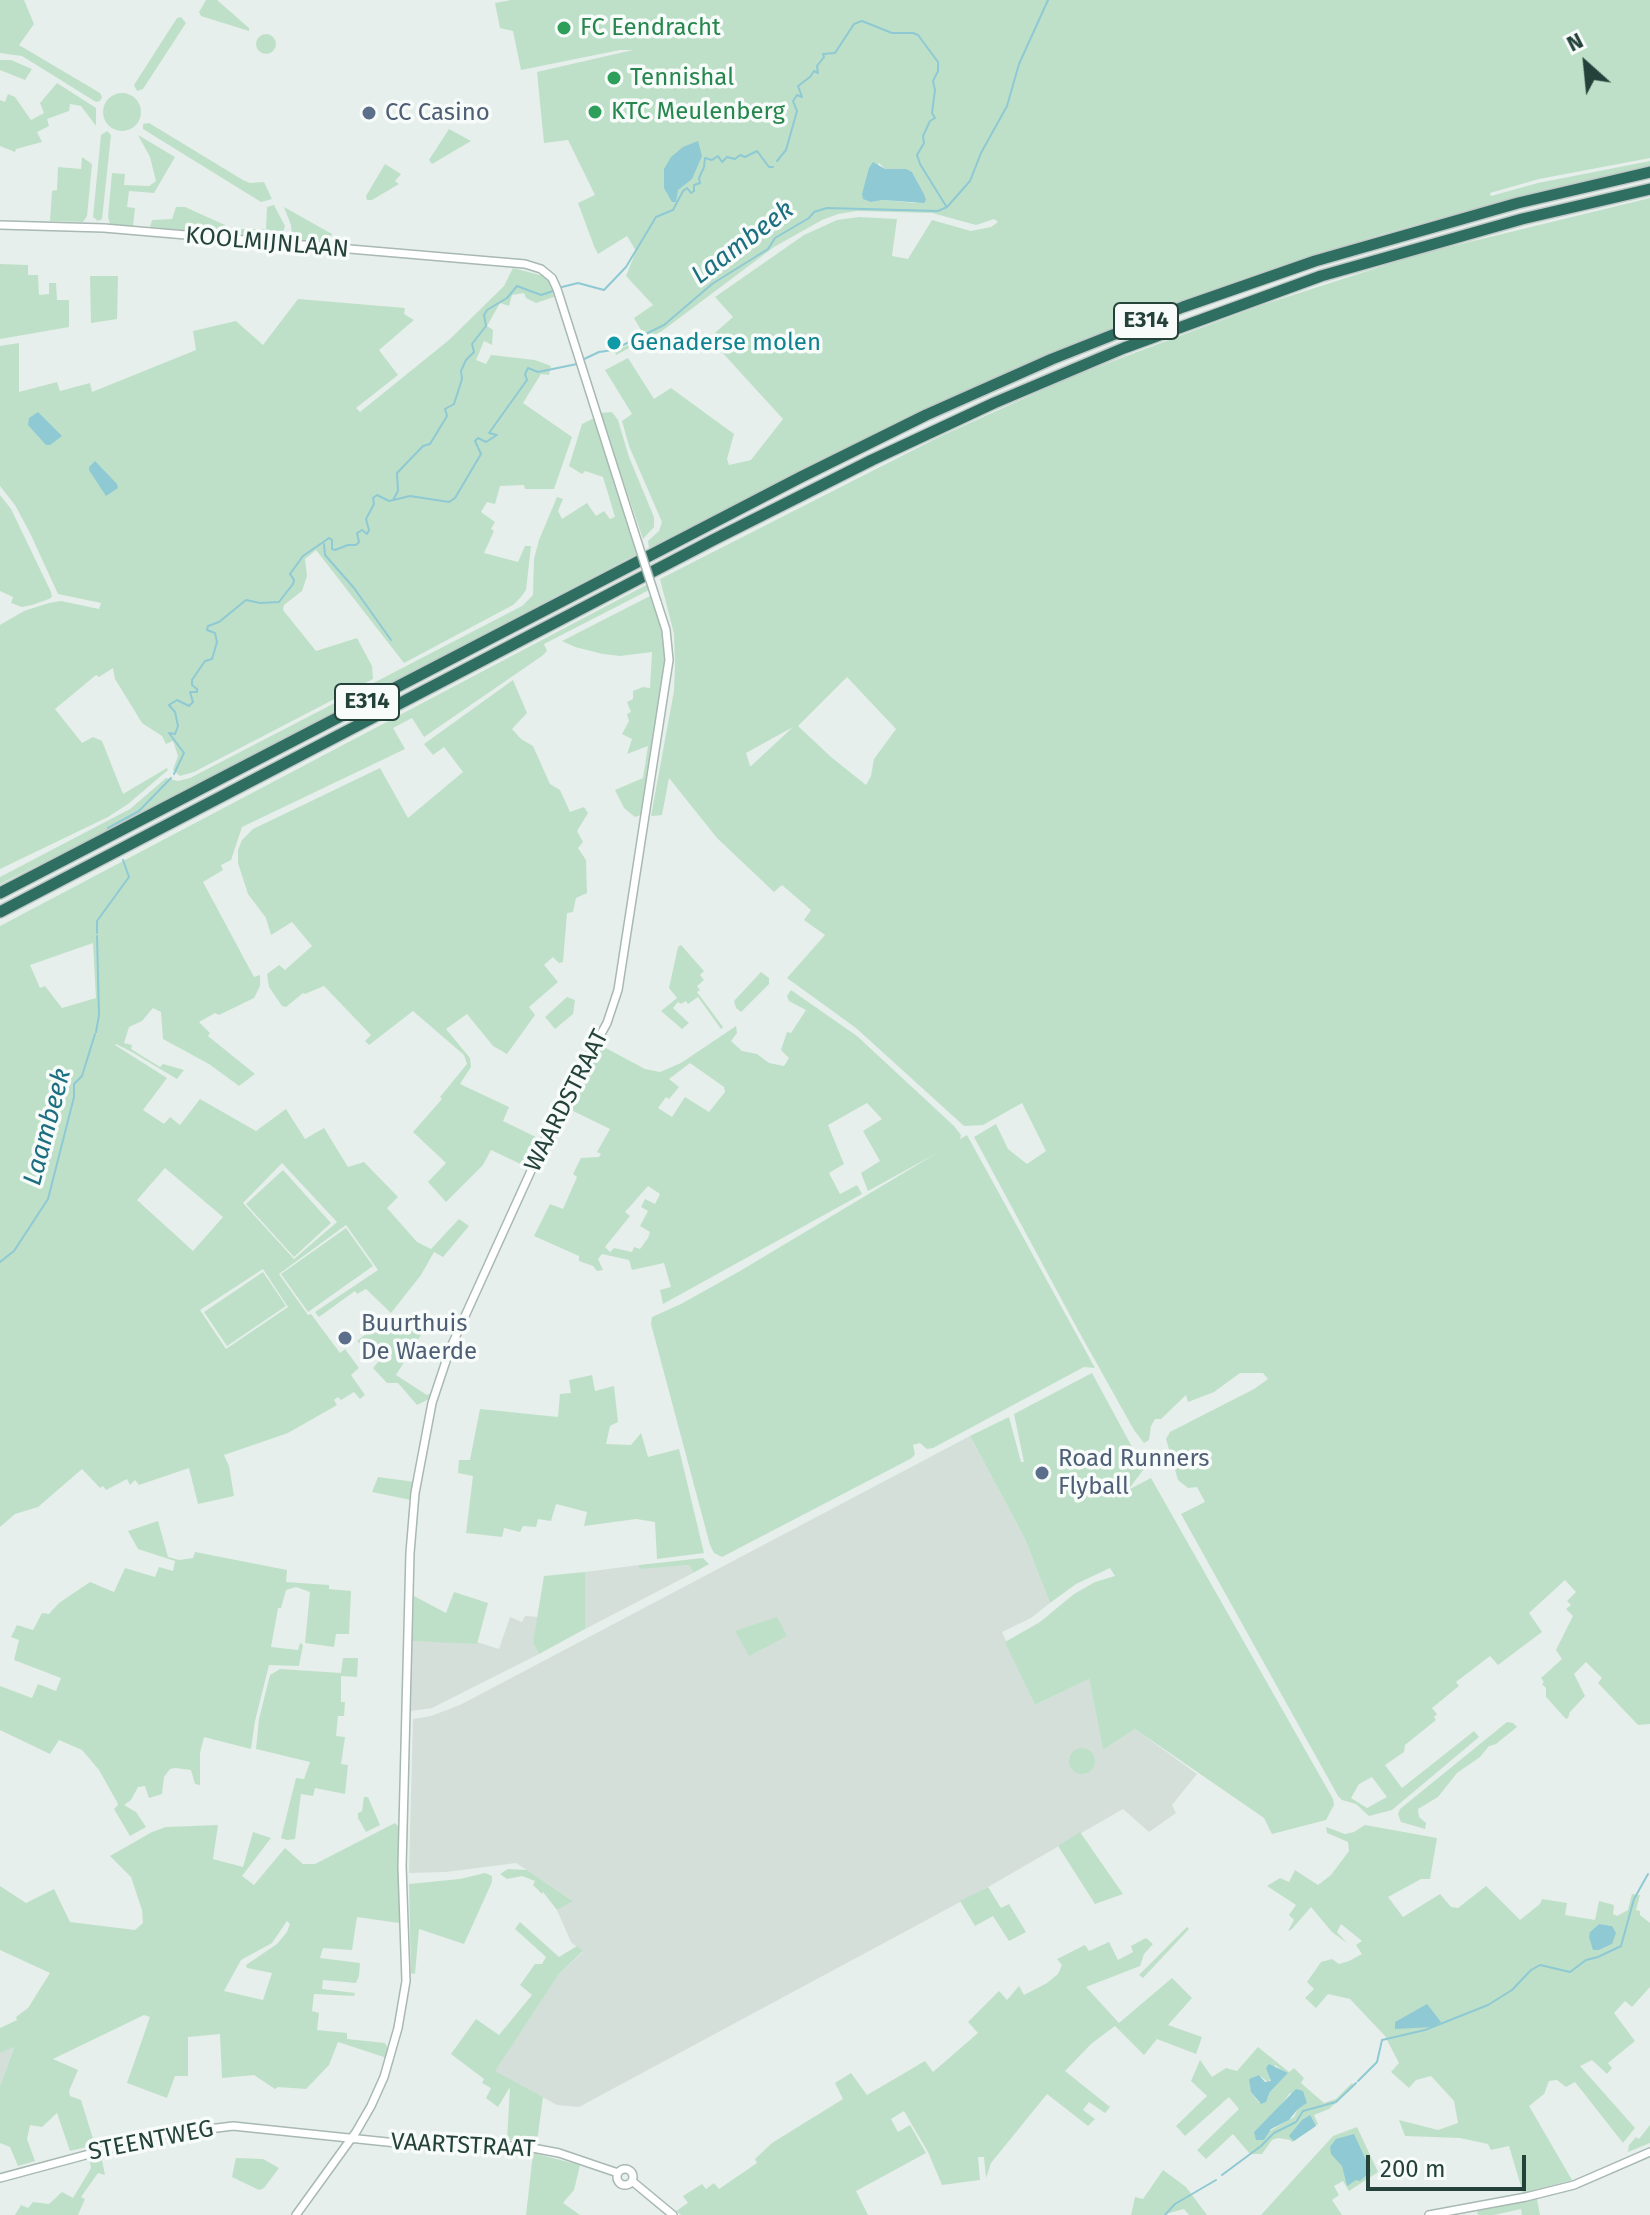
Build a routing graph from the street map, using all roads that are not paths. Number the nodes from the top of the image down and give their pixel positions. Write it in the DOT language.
graph roads {
  1 [pos="1650,172"];
  2 [pos="1650,189"];
  3 [pos="0,225"];
  4 [pos="533,265"];
  5 [pos="1,893"];
  6 [pos="0,912"];
  7 [pos="352,2137"];
  8 [pos="1650,2152"];
  9 [pos="0,2178"];
  10 [pos="296,2215"];
  11 [pos="673,2215"];
  12 [pos="1429,2215"];
  1 -- 5 [label="highway, E314"];
  2 -- 6 [label="highway, E314"];
  3 -- 4 [label="street, KOOLMIJNLAAN"];
  4 -- 7 [label="street, WAARDSTRAAT, bridge"];
  7 -- 9 [label="street, STEENTWEG"];
  7 -- 10 [label="street, WAARDSTRAAT"];
  7 -- 11 [label="street, VAARTSTRAAT"];
  8 -- 12 [label="street"];
}
